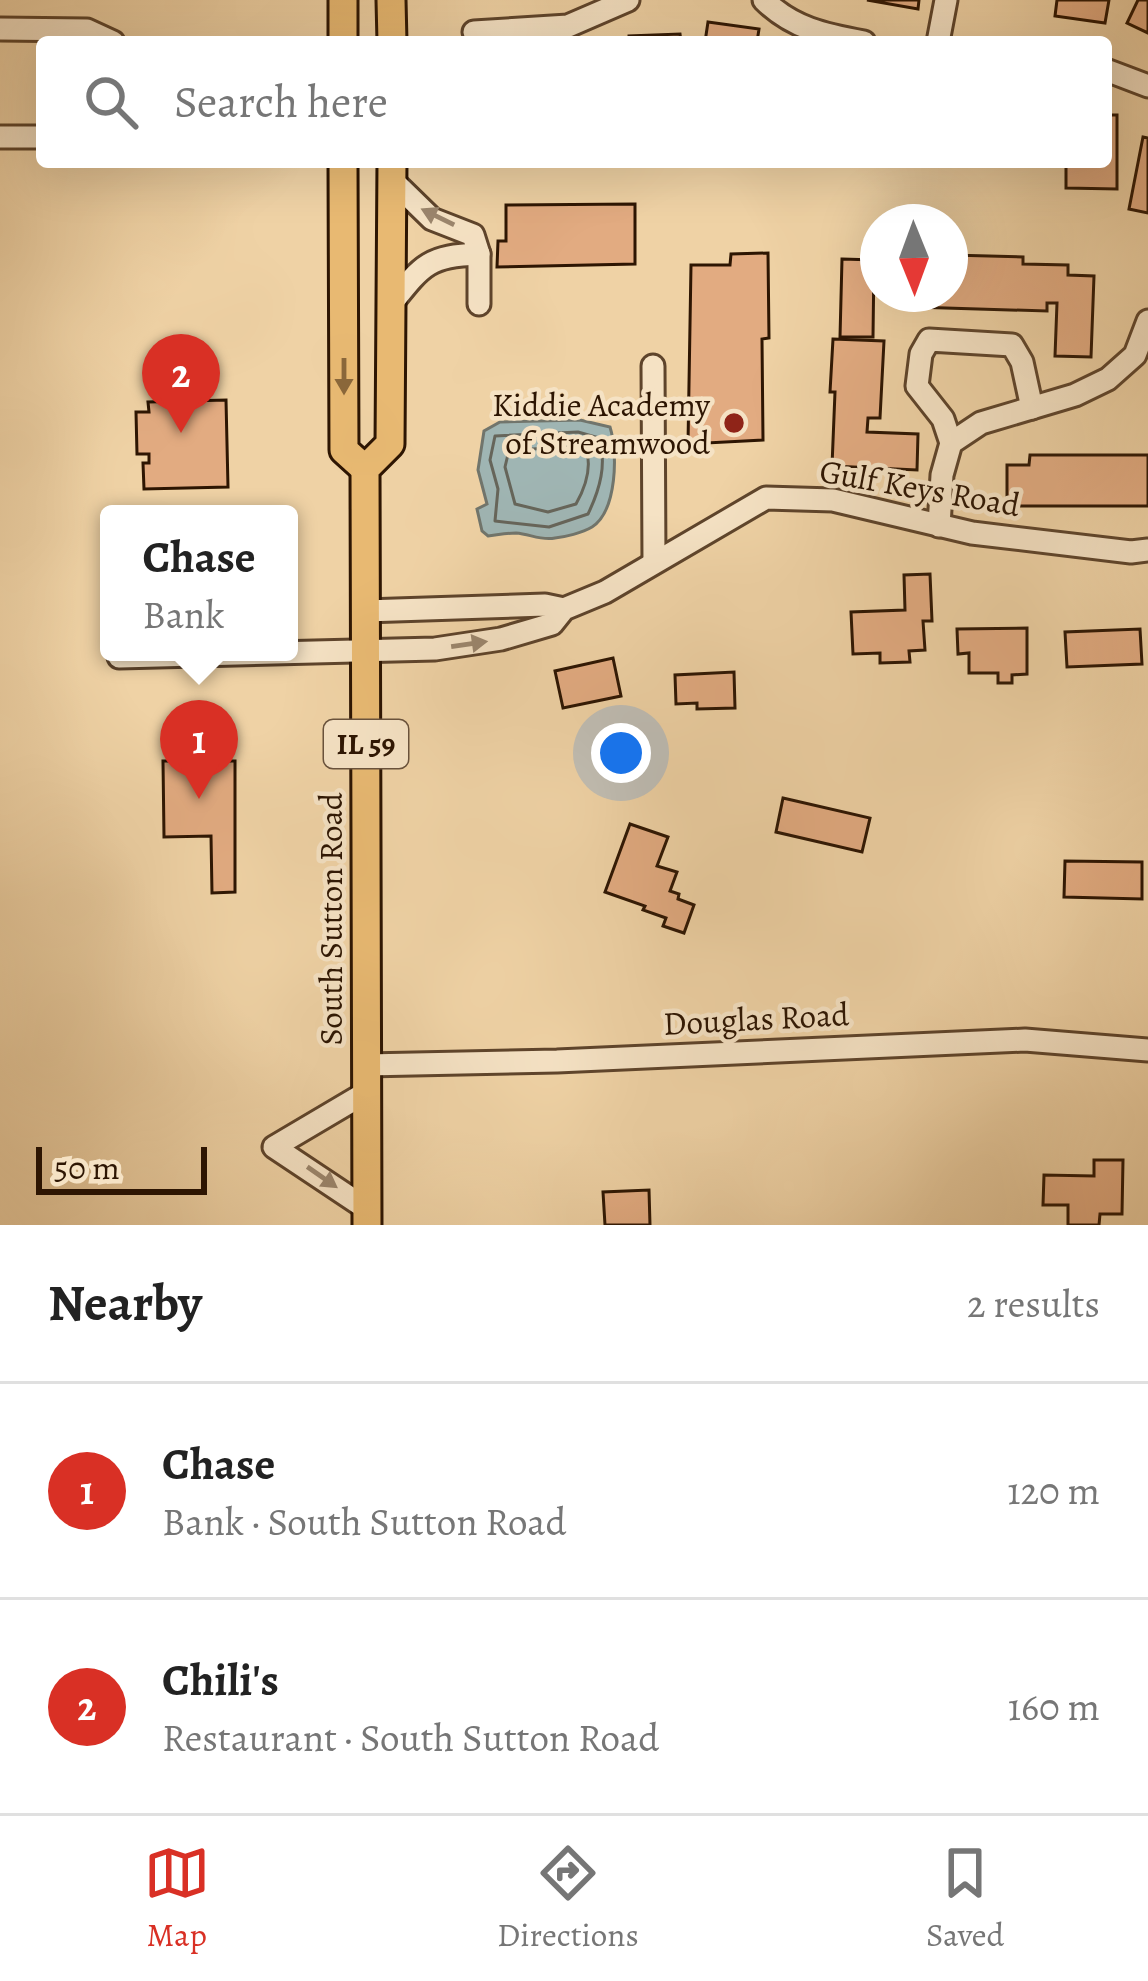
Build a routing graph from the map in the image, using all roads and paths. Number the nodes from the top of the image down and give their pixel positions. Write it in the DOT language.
graph roads {
  1 [pos="343,0"];
  2 [pos="391,0"];
  3 [pos="628,0"];
  4 [pos="764,0"];
  5 [pos="946,0"];
  6 [pos="0,29"];
  7 [pos="474,32"];
  8 [pos="100,36"];
  9 [pos="343,36"];
  10 [pos="392,36"];
  11 [pos="833,36"];
  12 [pos="939,36"];
  13 [pos="1112,72"];
  14 [pos="1148,86"];
  15 [pos="0,137"];
  16 [pos="36,137"];
  17 [pos="343,168"];
  18 [pos="392,171"];
  19 [pos="479,254"];
  20 [pos="392,303"];
  21 [pos="479,304"];
  22 [pos="1148,321"];
  23 [pos="653,366"];
  24 [pos="1032,408"];
  25 [pos="951,443"];
  26 [pos="365,469"];
  27 [pos="939,526"];
  28 [pos="1148,550"];
  29 [pos="654,562"];
  30 [pos="564,609"];
  31 [pos="365,611"];
  32 [pos="365,651"];
  33 [pos="298,653"];
  34 [pos="1148,1050"];
  35 [pos="367,1078"];
  36 [pos="368,1217"];
  1 -- 9 [label="main road"];
  2 -- 10 [label="main road"];
  3 -- 7 [label="street"];
  4 -- 11 [label="street"];
  5 -- 12 [label="street"];
  6 -- 8 [label="street"];
  13 -- 14 [label="street"];
  15 -- 16 [label="street"];
  17 -- 26 [label="main road, South Sutton Road / IL 59, one-way"];
  19 -- 18 [label="street, one-way"];
  18 -- 20 [label="main road, South Sutton Road / IL 59"];
  19 -- 20 [label="street"];
  19 -- 21 [label="street"];
  20 -- 26 [label="main road, South Sutton Road / IL 59"];
  22 -- 24 [label="street"];
  23 -- 29 [label="street"];
  24 -- 25 [label="street"];
  24 -- 25 [label="street"];
  25 -- 27 [label="street"];
  26 -- 31 [label="main road, South Sutton Road / IL 59"];
  27 -- 28 [label="street, Gulf Keys Road"];
  27 -- 29 [label="street, Gulf Keys Road"];
  29 -- 30 [label="street, Gulf Keys Road"];
  30 -- 31 [label="street, Gulf Keys Road"];
  32 -- 30 [label="street, Gulf Keys Road, one-way"];
  31 -- 32 [label="main road, South Sutton Road / IL 59"];
  32 -- 33 [label="street, Gulf Keys Road"];
  32 -- 35 [label="main road, South Sutton Road / IL 59"];
  34 -- 35 [label="street, Douglas Road"];
  35 -- 36 [label="main road, South Sutton Road / IL 59"];
  35 -- 36 [label="street, one-way"];
}
